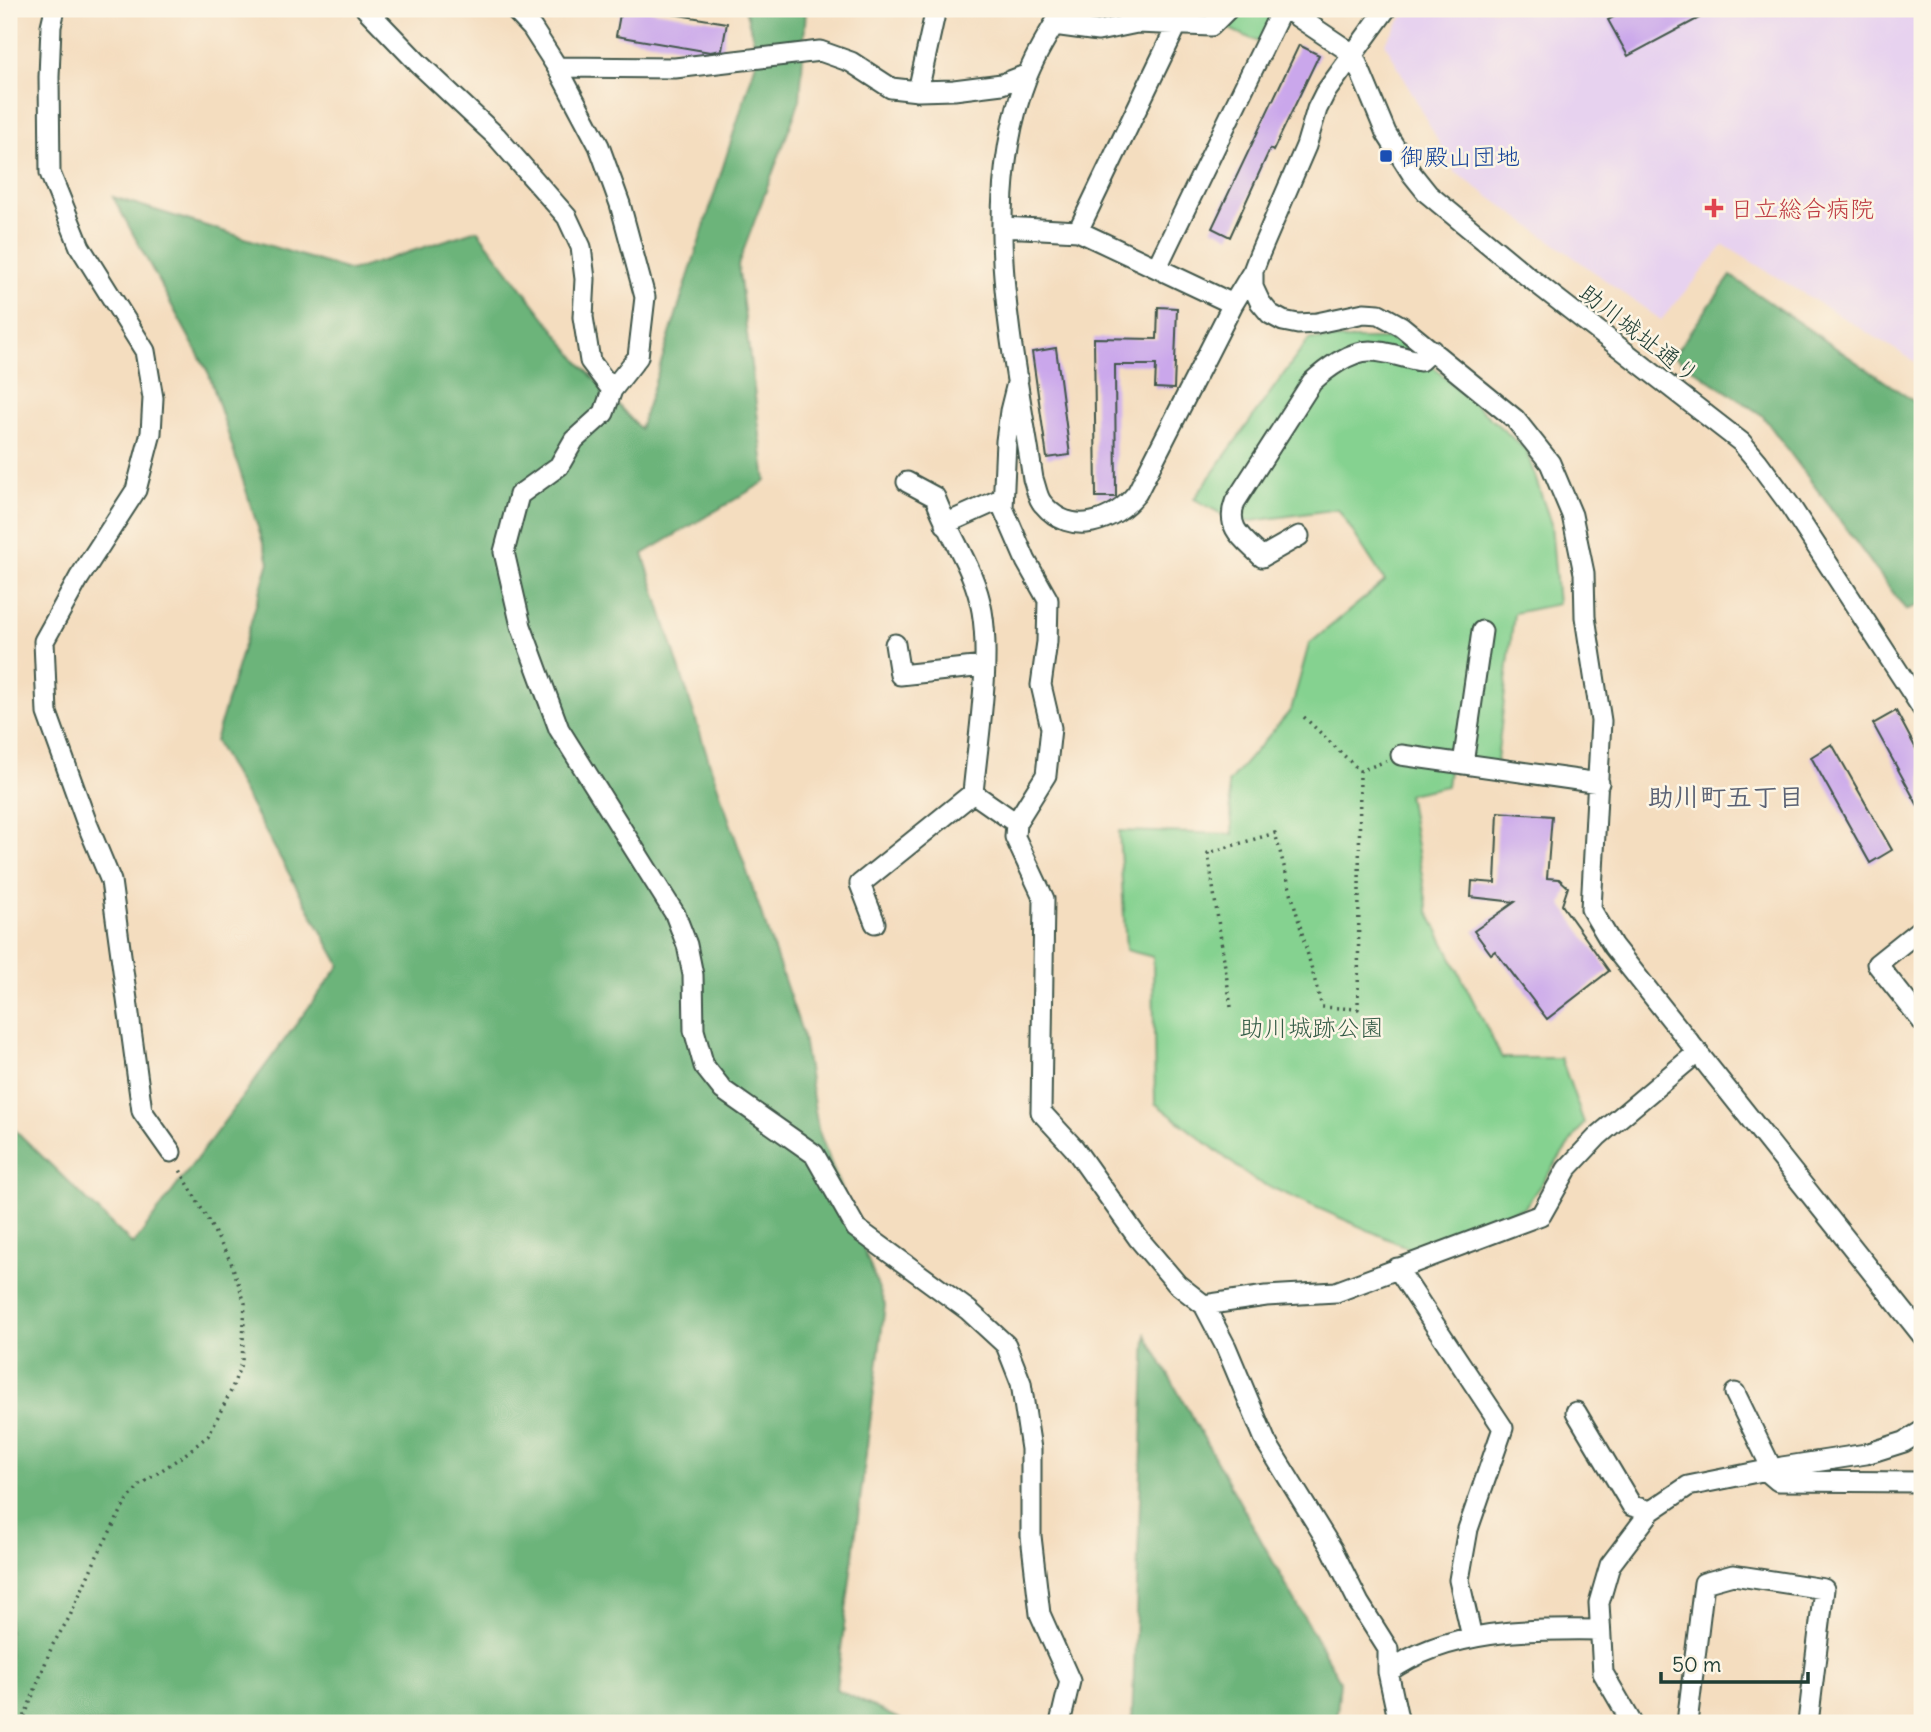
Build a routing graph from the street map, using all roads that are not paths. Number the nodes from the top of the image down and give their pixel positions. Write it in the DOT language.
graph roads {
  1 [pos="55,9"];
  2 [pos="366,9"];
  3 [pos="514,9"];
  4 [pos="936,9"];
  5 [pos="1228,9"];
  6 [pos="1284,9"];
  7 [pos="1386,9"];
  8 [pos="1059,17"];
  9 [pos="1178,23"];
  10 [pos="1353,54"];
  11 [pos="557,67"];
  12 [pos="1028,74"];
  13 [pos="918,91"];
  14 [pos="1002,227"];
  15 [pos="1078,231"];
  16 [pos="1157,267"];
  17 [pos="1254,271"];
  18 [pos="1233,304"];
  19 [pos="1432,350"];
  20 [pos="1018,379"];
  21 [pos="612,390"];
  22 [pos="907,482"];
  23 [pos="1003,498"];
  24 [pos="945,524"];
  25 [pos="1299,536"];
  26 [pos="1482,631"];
  27 [pos="895,644"];
  28 [pos="984,666"];
  29 [pos="1922,708"];
  30 [pos="1401,755"];
  31 [pos="1463,764"];
  32 [pos="1599,783"];
  33 [pos="973,793"];
  34 [pos="1016,823"];
  35 [pos="874,923"];
  36 [pos="1922,928"];
  37 [pos="1922,1021"];
  38 [pos="1698,1052"];
  39 [pos="171,1152"];
  40 [pos="1397,1268"];
  41 [pos="1204,1305"];
  42 [pos="1922,1335"];
  43 [pos="1735,1393"];
  44 [pos="1576,1412"];
  45 [pos="1922,1431"];
  46 [pos="1768,1470"];
  47 [pos="1922,1482"];
  48 [pos="1651,1511"];
  49 [pos="1600,1630"];
  50 [pos="1472,1637"];
  51 [pos="1388,1672"];
  52 [pos="1060,1723"];
  53 [pos="1399,1723"];
  54 [pos="1632,1723"];
  55 [pos="1687,1723"];
  56 [pos="1808,1723"];
  1 -- 39 [label="street"];
  2 -- 21 [label="street"];
  3 -- 11 [label="street"];
  4 -- 13 [label="street"];
  5 -- 9 [label="street"];
  6 -- 10 [label="street"];
  6 -- 16 [label="street"];
  7 -- 10 [label="street"];
  8 -- 9 [label="street"];
  8 -- 12 [label="street"];
  9 -- 15 [label="street"];
  10 -- 17 [label="street"];
  10 -- 29 [label="street, 助川城址通り"];
  11 -- 13 [label="street"];
  11 -- 21 [label="street"];
  12 -- 13 [label="street"];
  12 -- 14 [label="street"];
  14 -- 15 [label="street"];
  14 -- 20 [label="street"];
  15 -- 16 [label="street"];
  16 -- 18 [label="street"];
  17 -- 18 [label="street"];
  17 -- 19 [label="street"];
  18 -- 20 [label="street"];
  19 -- 25 [label="street"];
  19 -- 32 [label="street"];
  20 -- 23 [label="street"];
  21 -- 52 [label="street"];
  22 -- 24 [label="street"];
  23 -- 24 [label="street"];
  23 -- 34 [label="street"];
  24 -- 28 [label="street"];
  26 -- 31 [label="street"];
  27 -- 28 [label="street"];
  28 -- 33 [label="street"];
  30 -- 31 [label="street"];
  31 -- 32 [label="street"];
  32 -- 38 [label="street"];
  33 -- 34 [label="street"];
  33 -- 35 [label="street"];
  34 -- 41 [label="street"];
  36 -- 37 [label="street"];
  38 -- 40 [label="street"];
  38 -- 42 [label="street"];
  40 -- 41 [label="street"];
  40 -- 50 [label="street"];
  41 -- 51 [label="street"];
  43 -- 46 [label="street"];
  44 -- 48 [label="street"];
  45 -- 46 [label="street"];
  46 -- 47 [label="street"];
  46 -- 48 [label="street"];
  48 -- 49 [label="street"];
  49 -- 50 [label="street"];
  49 -- 54 [label="street"];
  50 -- 51 [label="street"];
  51 -- 53 [label="street"];
  55 -- 56 [label="street"];
}
